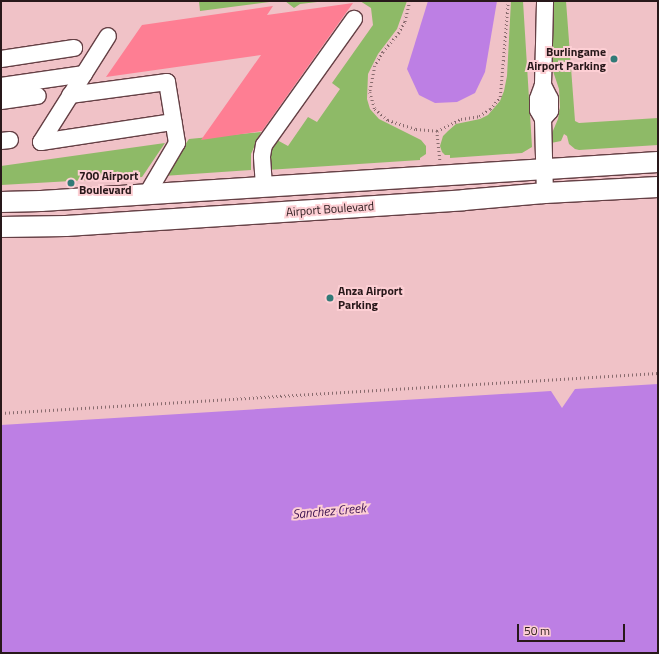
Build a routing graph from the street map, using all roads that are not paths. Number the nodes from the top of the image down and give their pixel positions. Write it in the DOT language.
graph roads {
  1 [pos="545,1"];
  2 [pos="354,19"];
  3 [pos="108,36"];
  4 [pos="74,48"];
  5 [pos="1,58"];
  6 [pos="84,74"];
  7 [pos="1,86"];
  8 [pos="70,95"];
  9 [pos="38,96"];
  10 [pos="1,101"];
  11 [pos="174,122"];
  12 [pos="658,162"];
  13 [pos="543,168"];
  14 [pos="464,173"];
  15 [pos="264,186"];
  16 [pos="658,187"];
  17 [pos="544,193"];
  18 [pos="147,194"];
  19 [pos="464,200"];
  20 [pos="1,202"];
  21 [pos="264,213"];
  22 [pos="1,227"];
  1 -- 13 [label="lane"];
  2 -- 15 [label="lane"];
  3 -- 6 [label="lane"];
  4 -- 5 [label="lane"];
  6 -- 7 [label="lane"];
  6 -- 8 [label="lane"];
  8 -- 11 [label="lane"];
  8 -- 11 [label="lane"];
  9 -- 10 [label="lane"];
  11 -- 18 [label="lane"];
  12 -- 13 [label="main road"];
  13 -- 14 [label="main road"];
  13 -- 17 [label="lane"];
  14 -- 15 [label="main road"];
  14 -- 19 [label="main road"];
  15 -- 18 [label="main road"];
  15 -- 21 [label="main road"];
  16 -- 17 [label="main road, Airport Boulevard"];
  17 -- 19 [label="main road, Airport Boulevard"];
  18 -- 20 [label="main road"];
  19 -- 21 [label="main road, Airport Boulevard"];
  21 -- 22 [label="main road, Airport Boulevard"];
}
